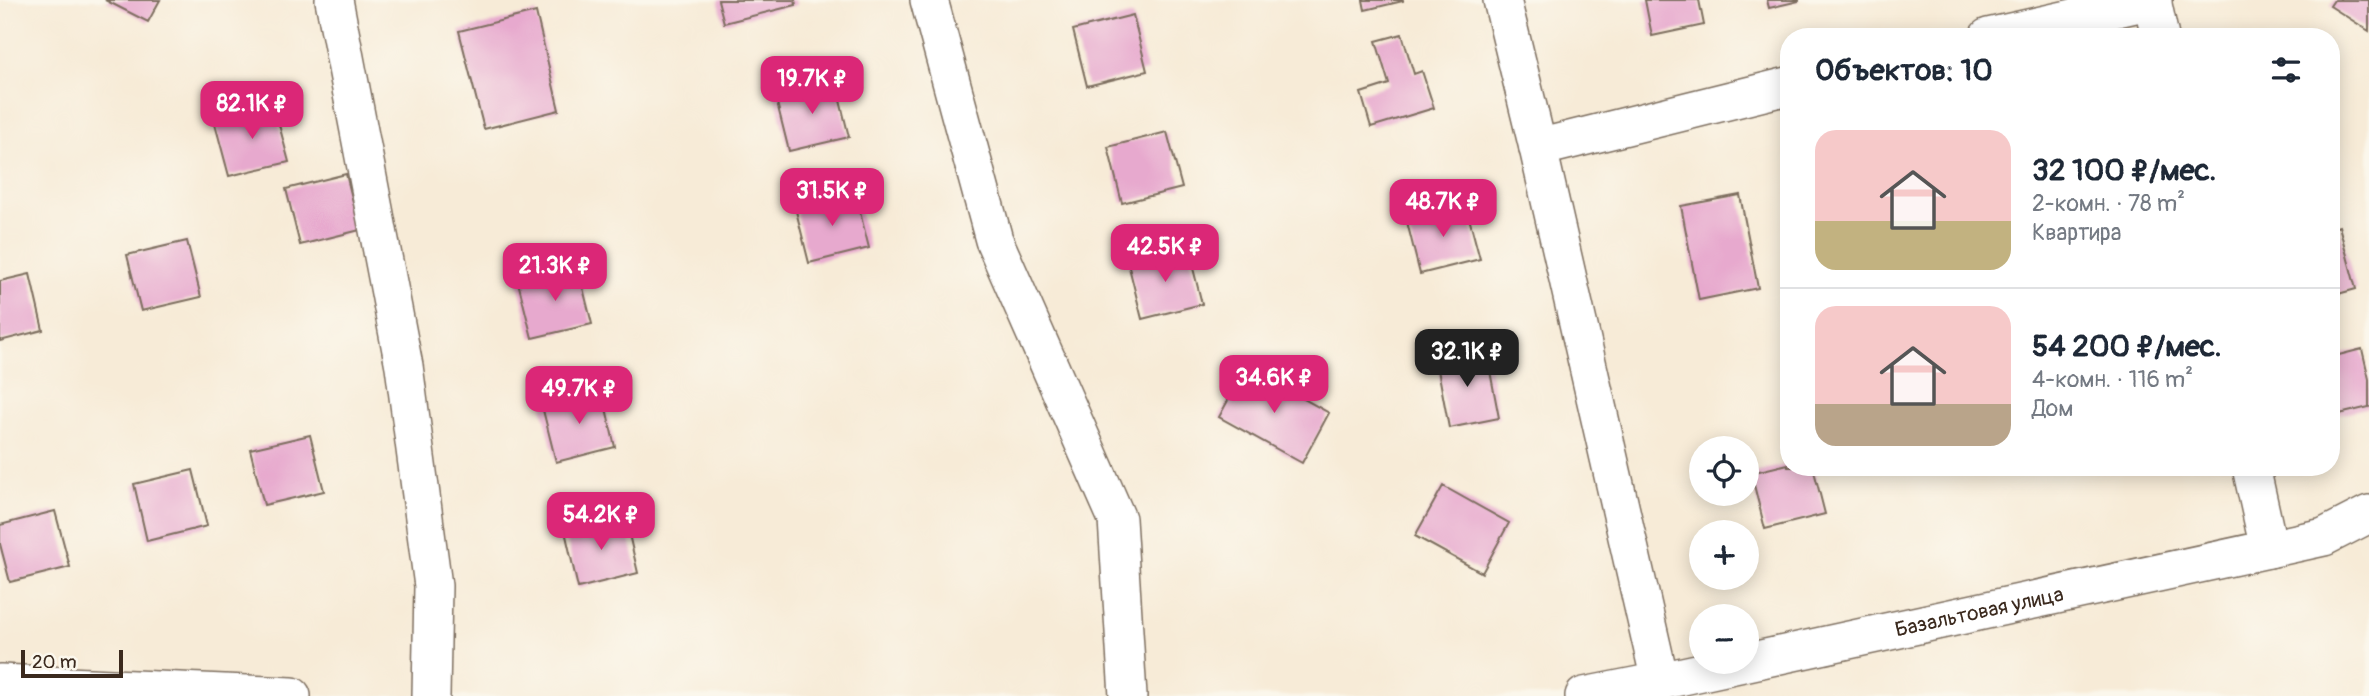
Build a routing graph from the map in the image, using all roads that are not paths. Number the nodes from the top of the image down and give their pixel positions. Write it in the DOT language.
graph roads {
  1 [pos="334,0"];
  2 [pos="929,0"];
  3 [pos="1502,0"];
  4 [pos="2153,0"];
  5 [pos="2008,22"];
  6 [pos="2158,28"];
  7 [pos="1780,88"];
  8 [pos="1538,148"];
  9 [pos="2253,476"];
  10 [pos="2369,514"];
  11 [pos="2269,549"];
  12 [pos="1660,681"];
  13 [pos="0,683"];
  14 [pos="292,696"];
  15 [pos="431,696"];
  16 [pos="1128,696"];
  17 [pos="1584,696"];
  1 -- 15 [label="street"];
  2 -- 16 [label="street"];
  3 -- 8 [label="street"];
  4 -- 5 [label="street"];
  4 -- 6 [label="street"];
  7 -- 8 [label="street"];
  8 -- 12 [label="street"];
  9 -- 11 [label="street"];
  10 -- 11 [label="street, Базальтовая улица"];
  11 -- 12 [label="street, Базальтовая улица"];
  12 -- 17 [label="street, Базальтовая улица"];
  13 -- 14 [label="street"];
}
